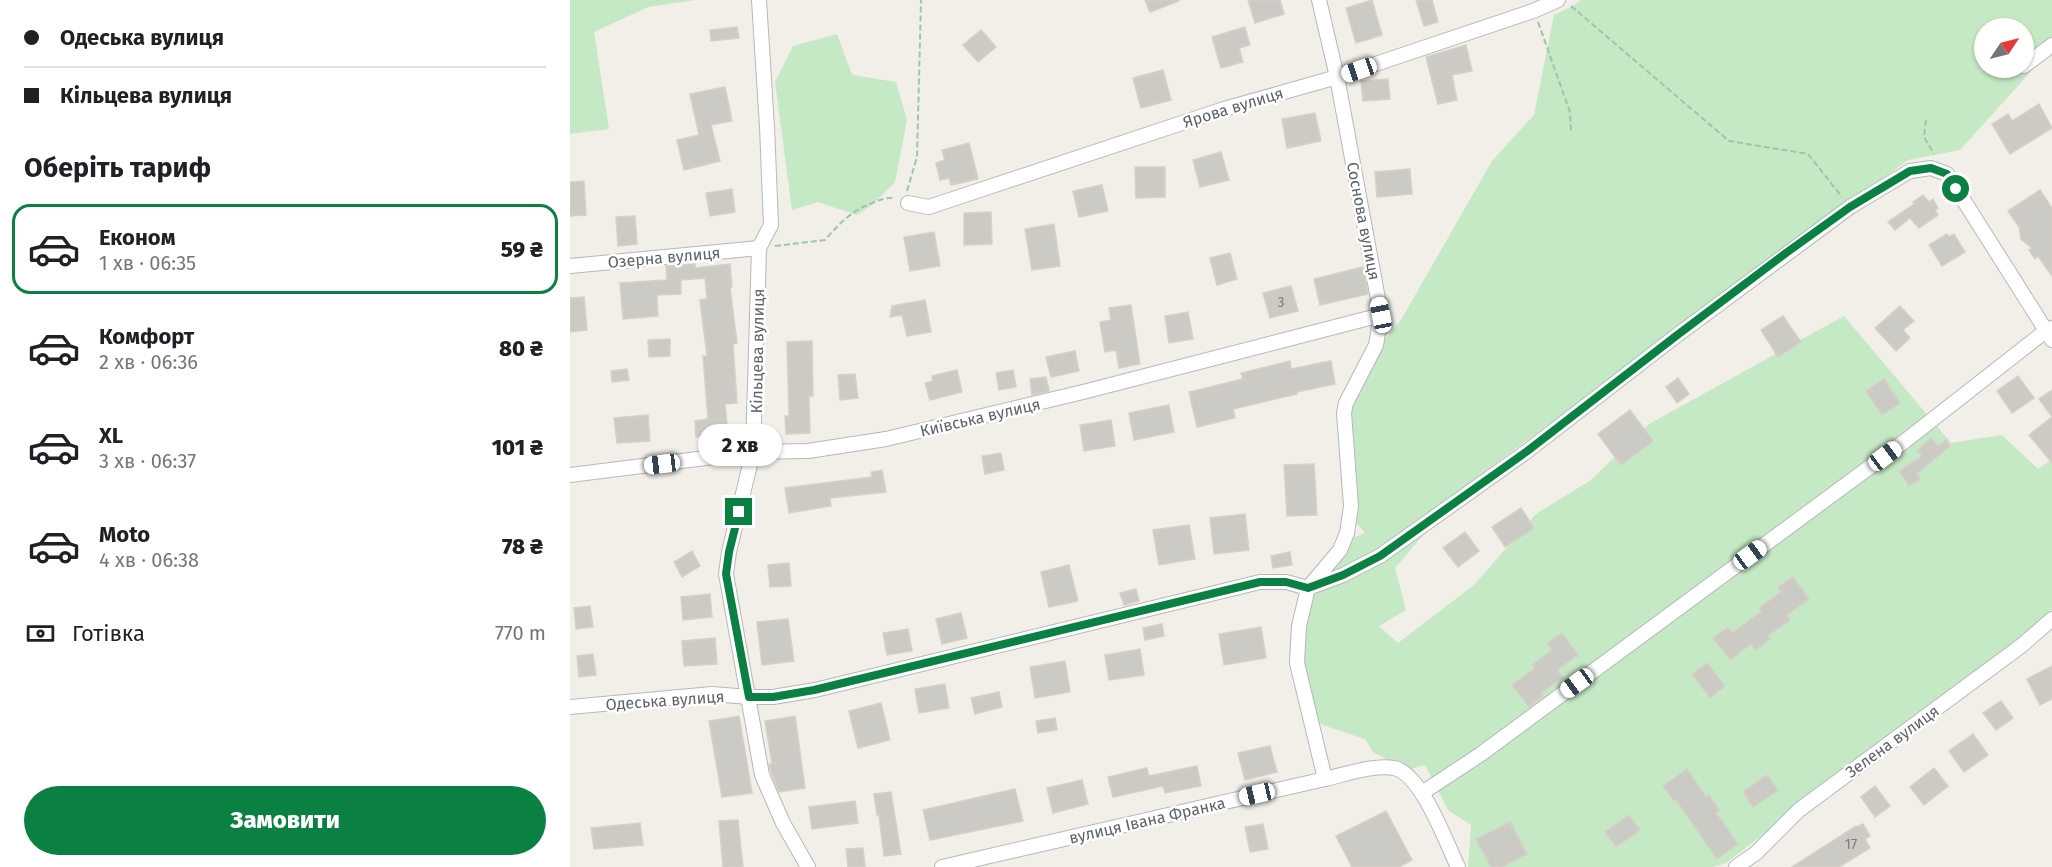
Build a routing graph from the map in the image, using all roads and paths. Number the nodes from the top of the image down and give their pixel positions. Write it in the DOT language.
graph roads {
  1 [pos="759,0"];
  2 [pos="921,0"];
  3 [pos="1319,0"];
  4 [pos="1558,0"];
  5 [pos="1564,0"];
  6 [pos="1533,11"];
  7 [pos="2052,45"];
  8 [pos="2034,58"];
  9 [pos="1337,77"];
  10 [pos="1926,120"];
  11 [pos="1571,131"];
  12 [pos="1947,174"];
  13 [pos="906,201"];
  14 [pos="1850,207"];
  15 [pos="759,248"];
  16 [pos="570,266"];
  17 [pos="1381,315"];
  18 [pos="2050,333"];
  19 [pos="753,453"];
  20 [pos="570,475"];
  21 [pos="1308,588"];
  22 [pos="2052,619"];
  23 [pos="749,697"];
  24 [pos="570,707"];
  25 [pos="1325,778"];
  26 [pos="1422,793"];
  27 [pos="808,867"];
  28 [pos="942,867"];
  29 [pos="1458,867"];
  30 [pos="1736,867"];
  1 -- 15 [label="street, Кільцева вулиця"];
  2 -- 13 [label="path"];
  3 -- 9 [label="street, Соснова вулиця"];
  4 -- 6 [label="street, Ярова вулиця"];
  5 -- 14 [label="path"];
  6 -- 9 [label="street, Ярова вулиця"];
  6 -- 11 [label="path"];
  7 -- 8 [label="street"];
  9 -- 13 [label="street, Ярова вулиця"];
  9 -- 17 [label="street, Соснова вулиця"];
  10 -- 12 [label="path"];
  12 -- 14 [label="street"];
  12 -- 18 [label="street"];
  13 -- 15 [label="path"];
  14 -- 21 [label="street"];
  15 -- 16 [label="street, Озерна вулиця"];
  15 -- 19 [label="street, Кільцева вулиця"];
  17 -- 19 [label="street, Київська вулиця"];
  17 -- 21 [label="street, Соснова вулиця"];
  18 -- 26 [label="street"];
  19 -- 20 [label="street, Київська вулиця"];
  19 -- 23 [label="street, Кільцева вулиця"];
  21 -- 23 [label="street, Одеська вулиця"];
  21 -- 25 [label="street, Соснова вулиця"];
  22 -- 30 [label="street, Зелена вулиця"];
  23 -- 24 [label="street, Одеська вулиця"];
  23 -- 27 [label="street, Кільцева вулиця"];
  25 -- 26 [label="street, вулиця Івана Франка"];
  25 -- 28 [label="street, вулиця Івана Франка"];
  26 -- 29 [label="street"];
}
